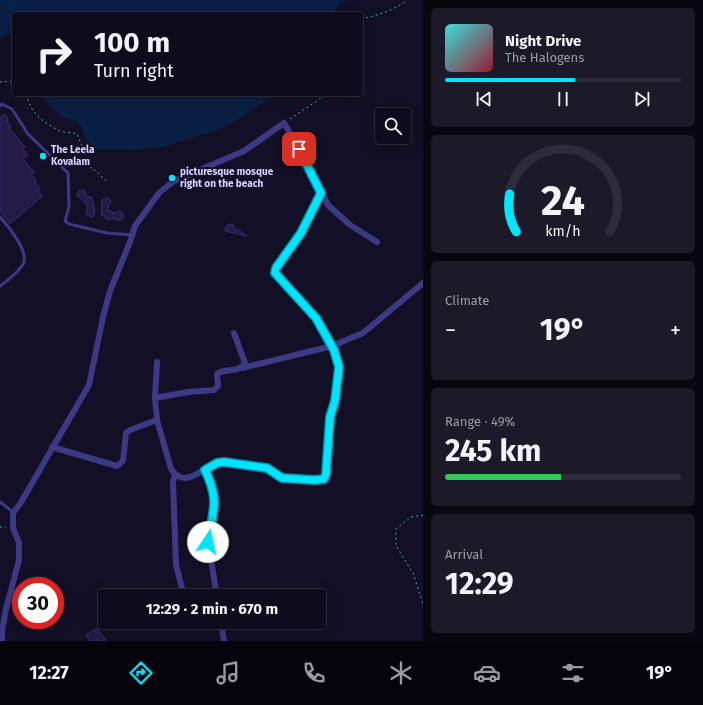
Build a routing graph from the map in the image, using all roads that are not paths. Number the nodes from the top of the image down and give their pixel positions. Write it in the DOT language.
graph roads {
  1 [pos="0,106"];
  2 [pos="321,193"];
  3 [pos="0,217"];
  4 [pos="132,235"];
  5 [pos="377,242"];
  6 [pos="423,283"];
  7 [pos="0,286"];
  8 [pos="234,333"];
  9 [pos="332,346"];
  10 [pos="157,362"];
  11 [pos="242,368"];
  12 [pos="155,398"];
  13 [pos="157,420"];
  14 [pos="52,447"];
  15 [pos="205,470"];
  16 [pos="177,476"];
  17 [pos="0,502"];
  18 [pos="13,512"];
  19 [pos="182,589"];
  20 [pos="216,589"];
  21 [pos="222,629"];
  22 [pos="2,641"];
  23 [pos="224,641"];
  1 -- 4 [label="lane"];
  2 -- 4 [label="street"];
  2 -- 5 [label="street"];
  2 -- 9 [label="street"];
  3 -- 7 [label="lane"];
  4 -- 14 [label="street"];
  6 -- 9 [label="street"];
  8 -- 11 [label="street"];
  9 -- 11 [label="street"];
  9 -- 15 [label="street"];
  10 -- 12 [label="street"];
  11 -- 12 [label="street"];
  12 -- 13 [label="street"];
  13 -- 14 [label="street"];
  13 -- 16 [label="street"];
  14 -- 18 [label="street"];
  15 -- 16 [label="street"];
  15 -- 20 [label="street"];
  16 -- 19 [label="street"];
  17 -- 18 [label="lane"];
  18 -- 22 [label="street"];
  21 -- 23 [label="street"];
}
